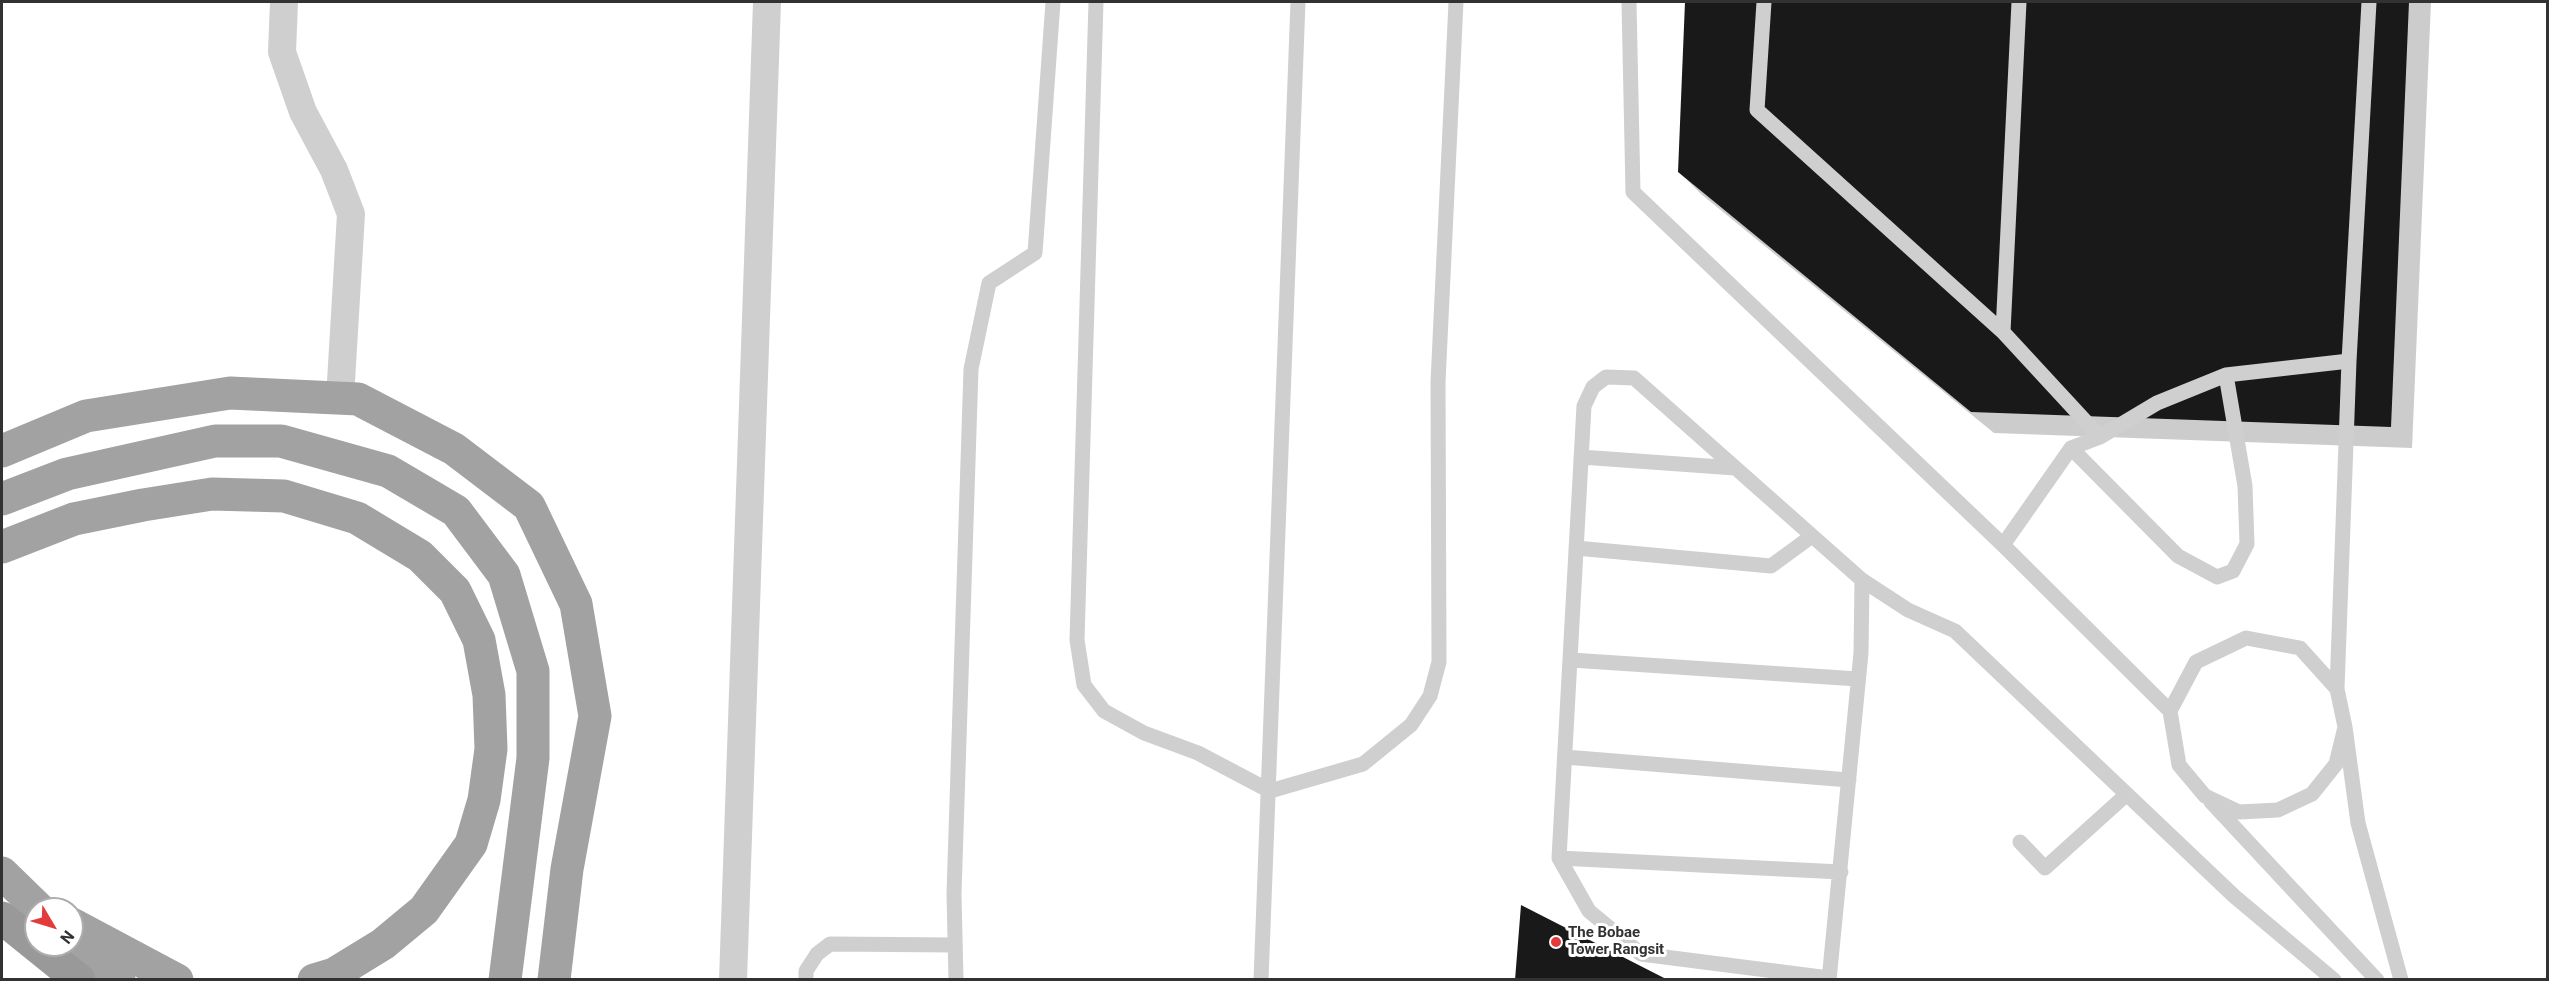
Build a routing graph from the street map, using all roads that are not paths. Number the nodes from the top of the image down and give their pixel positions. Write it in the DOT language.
graph roads {
  1 [pos="284,2"];
  2 [pos="767,2"];
  3 [pos="1053,2"];
  4 [pos="1096,2"];
  5 [pos="1298,2"];
  6 [pos="1456,2"];
  7 [pos="1629,2"];
  8 [pos="1764,2"];
  9 [pos="2019,2"];
  10 [pos="2369,2"];
  11 [pos="2003,332"];
  12 [pos="2349,361"];
  13 [pos="2226,375"];
  14 [pos="340,398"];
  15 [pos="2100,437"];
  16 [pos="2071,448"];
  17 [pos="2,451"];
  18 [pos="1581,457"];
  19 [pos="1735,468"];
  20 [pos="2,499"];
  21 [pos="1812,536"];
  22 [pos="2003,545"];
  23 [pos="2,547"];
  24 [pos="1576,548"];
  25 [pos="1862,580"];
  26 [pos="1570,660"];
  27 [pos="1858,679"];
  28 [pos="2337,689"];
  29 [pos="2170,711"];
  30 [pos="2345,727"];
  31 [pos="1565,757"];
  32 [pos="1850,780"];
  33 [pos="1270,791"];
  34 [pos="2127,794"];
  35 [pos="2205,796"];
  36 [pos="2020,843"];
  37 [pos="1560,858"];
  38 [pos="1841,872"];
  39 [pos="2,873"];
  40 [pos="28,897"];
  41 [pos="2,918"];
  42 [pos="84,930"];
  43 [pos="955,945"];
  44 [pos="84,949"];
  45 [pos="1829,979"];
  46 [pos="79,980"];
  47 [pos="118,980"];
  48 [pos="177,980"];
  49 [pos="314,980"];
  50 [pos="505,980"];
  51 [pos="555,980"];
  52 [pos="733,980"];
  53 [pos="806,980"];
  54 [pos="956,980"];
  55 [pos="1261,980"];
  56 [pos="2334,980"];
  57 [pos="2377,980"];
  58 [pos="2401,980"];
  1 -- 14 [label="street"];
  2 -- 52 [label="street"];
  3 -- 43 [label="lane"];
  4 -- 33 [label="lane"];
  5 -- 33 [label="lane"];
  6 -- 33 [label="lane"];
  7 -- 22 [label="lane"];
  8 -- 11 [label="lane"];
  9 -- 11 [label="lane"];
  10 -- 12 [label="lane"];
  11 -- 15 [label="lane"];
  12 -- 13 [label="lane"];
  12 -- 28 [label="lane"];
  13 -- 15 [label="lane"];
  13 -- 16 [label="lane"];
  14 -- 17 [label="highway"];
  14 -- 51 [label="highway"];
  15 -- 16 [label="lane"];
  16 -- 22 [label="lane"];
  18 -- 19 [label="lane"];
  18 -- 19 [label="lane"];
  18 -- 24 [label="lane"];
  19 -- 21 [label="lane"];
  20 -- 50 [label="highway"];
  21 -- 24 [label="lane"];
  21 -- 25 [label="lane"];
  22 -- 29 [label="lane"];
  23 -- 49 [label="highway"];
  24 -- 26 [label="lane"];
  25 -- 27 [label="lane"];
  25 -- 34 [label="lane"];
  26 -- 27 [label="lane"];
  26 -- 31 [label="lane"];
  27 -- 32 [label="lane"];
  28 -- 29 [label="lane"];
  28 -- 30 [label="lane"];
  29 -- 35 [label="lane"];
  30 -- 35 [label="lane"];
  30 -- 58 [label="lane"];
  31 -- 32 [label="lane"];
  31 -- 37 [label="lane"];
  32 -- 38 [label="lane"];
  33 -- 55 [label="lane"];
  34 -- 36 [label="lane"];
  34 -- 56 [label="lane"];
  35 -- 57 [label="lane"];
  37 -- 38 [label="lane"];
  37 -- 45 [label="lane"];
  38 -- 45 [label="lane"];
  39 -- 40 [label="highway"];
  41 -- 46 [label="highway"];
  42 -- 48 [label="highway"];
  43 -- 53 [label="lane"];
  43 -- 54 [label="lane"];
  44 -- 47 [label="highway"];
}
